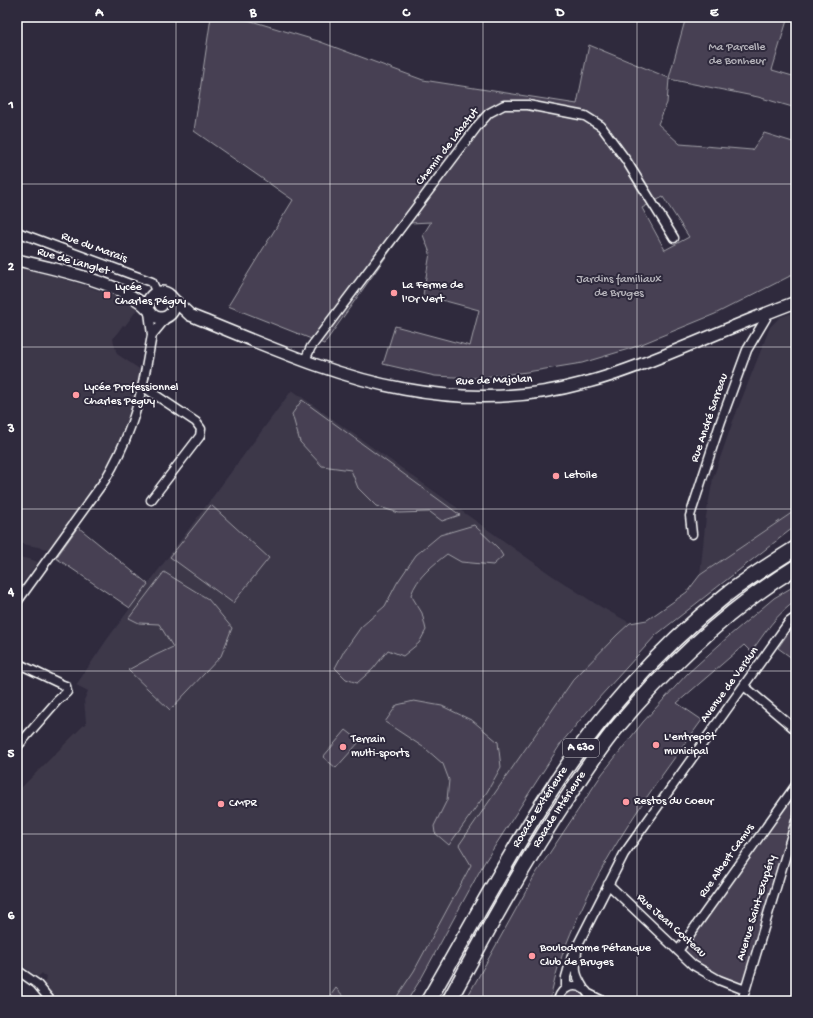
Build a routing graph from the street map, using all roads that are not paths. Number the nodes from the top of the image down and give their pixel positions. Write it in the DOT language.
graph roads {
  1 [pos="17,232"];
  2 [pos="674,238"];
  3 [pos="17,260"];
  4 [pos="121,291"];
  5 [pos="157,293"];
  6 [pos="172,298"];
  7 [pos="796,302"];
  8 [pos="149,310"];
  9 [pos="764,314"];
  10 [pos="190,315"];
  11 [pos="167,317"];
  12 [pos="152,335"];
  13 [pos="305,360"];
  14 [pos="142,386"];
  15 [pos="152,500"];
  16 [pos="692,534"];
  17 [pos="796,548"];
  18 [pos="796,567"];
  19 [pos="17,602"];
  20 [pos="796,617"];
  21 [pos="17,662"];
  22 [pos="744,686"];
  23 [pos="796,730"];
  24 [pos="17,747"];
  25 [pos="796,785"];
  26 [pos="796,822"];
  27 [pos="608,884"];
  28 [pos="579,945"];
  29 [pos="678,951"];
  30 [pos="17,970"];
  31 [pos="566,988"];
  32 [pos="745,990"];
  33 [pos="588,995"];
  34 [pos="51,1001"];
  35 [pos="428,1001"];
  36 [pos="449,1001"];
  37 [pos="558,1001"];
  38 [pos="603,1001"];
  39 [pos="742,1001"];
  1 -- 5 [label="street, Rue du Marais"];
  2 -- 13 [label="street, Chemin de Labatut"];
  3 -- 4 [label="street, Rue de Langlet"];
  4 -- 5 [label="street, Rue de Langlet"];
  4 -- 8 [label="street, Rue de Langlet"];
  5 -- 6 [label="street"];
  5 -- 8 [label="street"];
  6 -- 10 [label="street, Rue de Majolan"];
  6 -- 11 [label="street"];
  7 -- 9 [label="street, Rue de Majolan"];
  8 -- 11 [label="street"];
  8 -- 12 [label="street"];
  9 -- 13 [label="street, Rue de Majolan"];
  9 -- 16 [label="street, Rue André Sarreau"];
  10 -- 11 [label="street, Rue de Majolan"];
  10 -- 13 [label="street, Rue de Majolan"];
  11 -- 12 [label="street"];
  12 -- 14 [label="street"];
  14 -- 15 [label="street"];
  14 -- 19 [label="street"];
  17 -- 35 [label="highway, Rocade Extérieure / A 630"];
  18 -- 36 [label="highway, Rocade Intérieure / A 630"];
  20 -- 22 [label="street, Avenue de Verdun"];
  21 -- 24 [label="street"];
  22 -- 23 [label="street"];
  22 -- 27 [label="street, Avenue de Verdun"];
  25 -- 29 [label="street, Rue Albert Camus"];
  26 -- 32 [label="street, Avenue Saint-Exupéry"];
  27 -- 28 [label="street, Avenue de Verdun"];
  27 -- 29 [label="street, Rue Jean Cocteau"];
  28 -- 31 [label="street, Avenue de Verdun"];
  28 -- 33 [label="street, Avenue de Verdun"];
  29 -- 32 [label="street, Rue Jean Cocteau"];
  30 -- 34 [label="street"];
  31 -- 33 [label="street"];
  31 -- 37 [label="street"];
  32 -- 39 [label="street, Avenue Saint-Exupéry"];
  33 -- 38 [label="street"];
}
